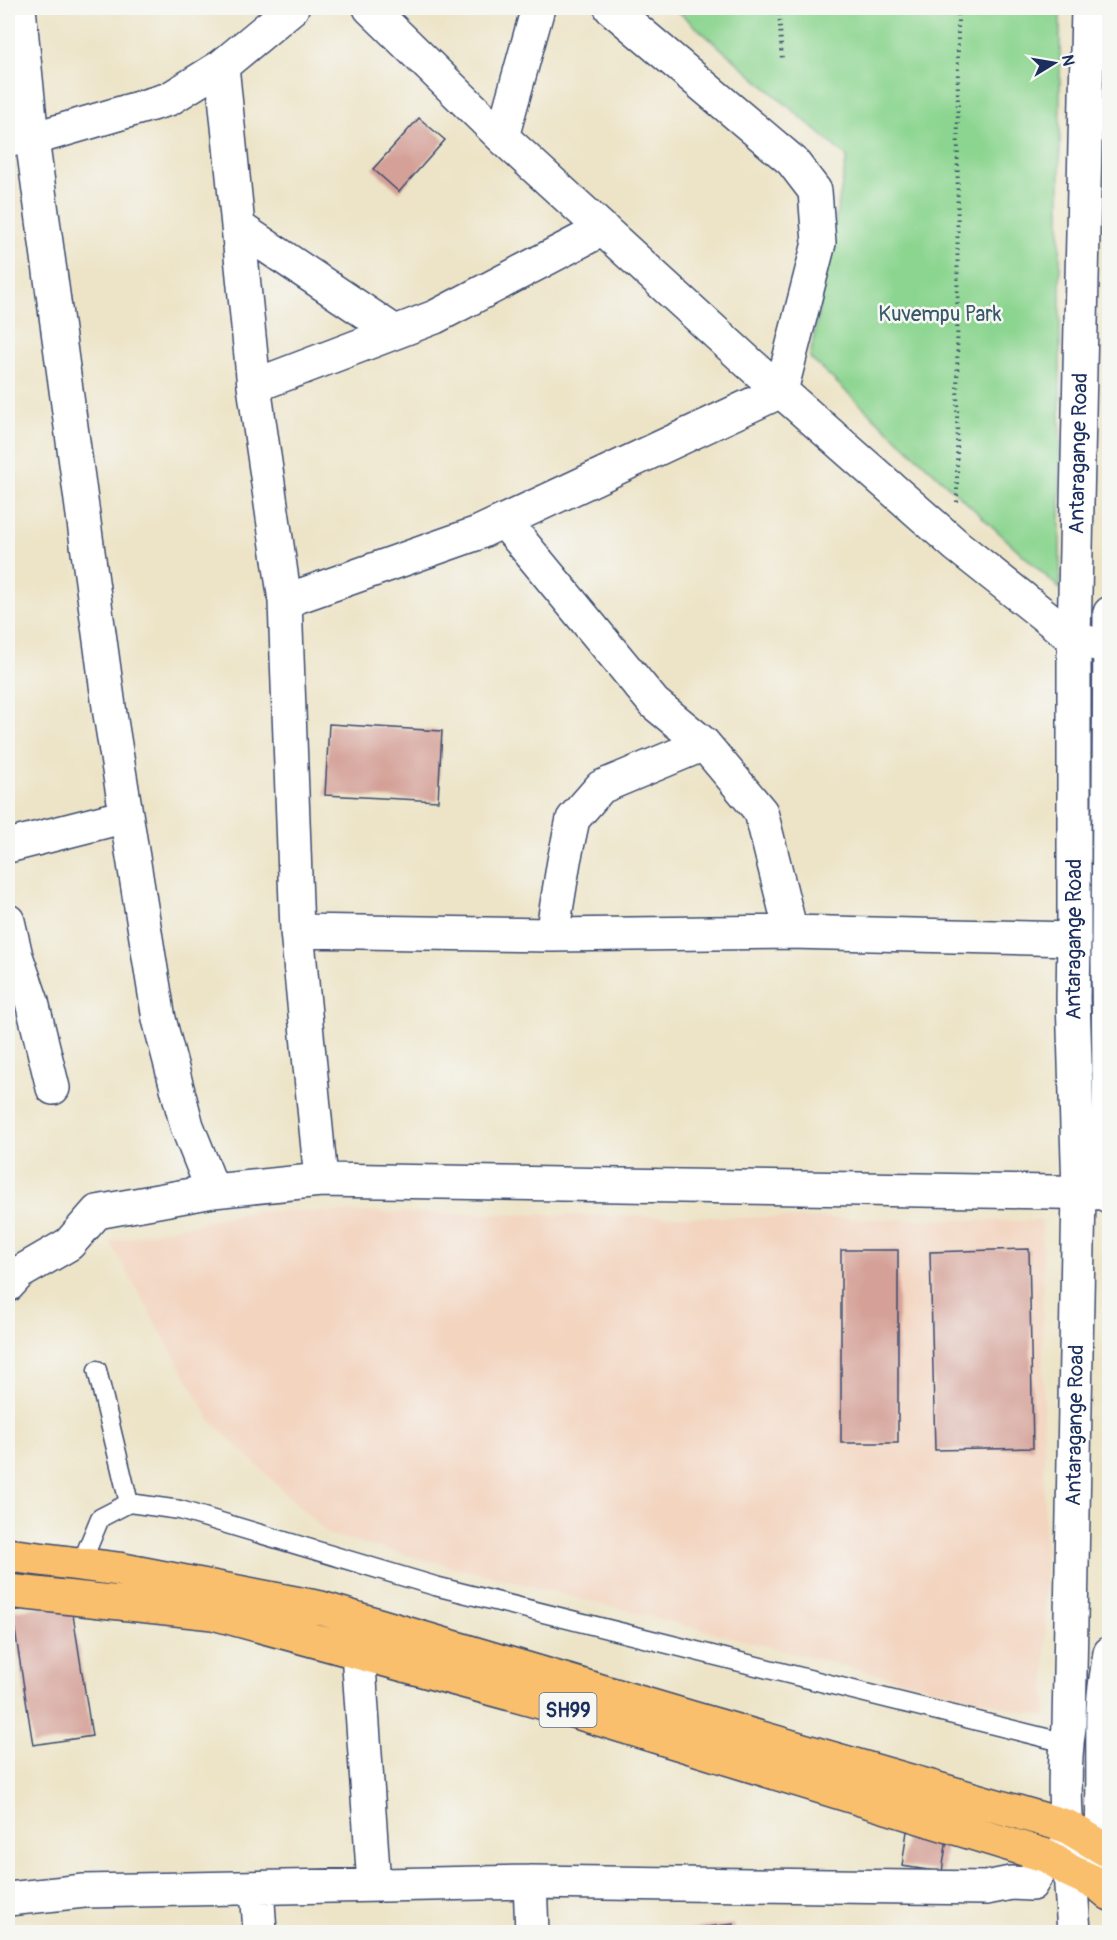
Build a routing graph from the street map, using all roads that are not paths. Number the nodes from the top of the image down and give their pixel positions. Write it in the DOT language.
graph roads {
  1 [pos="19,8"];
  2 [pos="292,8"];
  3 [pos="370,8"];
  4 [pos="538,8"];
  5 [pos="611,8"];
  6 [pos="1088,8"];
  7 [pos="222,66"];
  8 [pos="502,137"];
  9 [pos="20,139"];
  10 [pos="238,227"];
  11 [pos="603,229"];
  12 [pos="395,332"];
  13 [pos="254,386"];
  14 [pos="781,391"];
  15 [pos="504,520"];
  16 [pos="285,601"];
  17 [pos="1110,613"];
  18 [pos="1074,639"];
  19 [pos="1109,647"];
  20 [pos="704,744"];
  21 [pos="126,816"];
  22 [pos="8,846"];
  23 [pos="8,921"];
  24 [pos="297,931"];
  25 [pos="791,932"];
  26 [pos="552,934"];
  27 [pos="1074,939"];
  28 [pos="53,1088"];
  29 [pos="1109,1112"];
  30 [pos="321,1180"];
  31 [pos="213,1191"];
  32 [pos="1099,1194"];
  33 [pos="8,1285"];
  34 [pos="97,1370"];
  35 [pos="129,1503"];
  36 [pos="8,1556"];
  37 [pos="81,1564"];
  38 [pos="8,1591"];
  39 [pos="358,1652"];
  40 [pos="1110,1653"];
  41 [pos="1066,1743"];
  42 [pos="1066,1826"];
  43 [pos="1106,1850"];
  44 [pos="1081,1876"];
  45 [pos="530,1882"];
  46 [pos="374,1885"];
  47 [pos="257,1888"];
  48 [pos="8,1899"];
  49 [pos="1073,1927"];
  50 [pos="260,1932"];
  51 [pos="532,1932"];
  1 -- 9 [label="street"];
  2 -- 7 [label="street"];
  3 -- 8 [label="street"];
  4 -- 8 [label="street"];
  5 -- 14 [label="street"];
  6 -- 18 [label="street, Antaragange Road"];
  7 -- 9 [label="street"];
  7 -- 10 [label="street"];
  8 -- 11 [label="street"];
  9 -- 21 [label="street"];
  10 -- 12 [label="street"];
  10 -- 13 [label="street"];
  11 -- 12 [label="street"];
  11 -- 14 [label="street"];
  12 -- 13 [label="street"];
  13 -- 16 [label="street"];
  14 -- 15 [label="street"];
  14 -- 18 [label="street"];
  15 -- 16 [label="street"];
  15 -- 20 [label="street"];
  16 -- 24 [label="street"];
  17 -- 19 [label="street, Antaragange Road"];
  18 -- 19 [label="street"];
  18 -- 27 [label="street, Antaragange Road"];
  19 -- 29 [label="street, Antaragange Road"];
  20 -- 25 [label="street"];
  20 -- 26 [label="street"];
  21 -- 22 [label="street"];
  21 -- 31 [label="street"];
  23 -- 28 [label="street"];
  24 -- 26 [label="street"];
  24 -- 30 [label="street"];
  25 -- 26 [label="street"];
  25 -- 27 [label="street"];
  27 -- 32 [label="street, Antaragange Road"];
  29 -- 32 [label="street, Antaragange Road"];
  30 -- 31 [label="street"];
  30 -- 32 [label="street"];
  31 -- 33 [label="street"];
  32 -- 41 [label="street, Antaragange Road"];
  34 -- 35 [label="lane"];
  35 -- 37 [label="lane"];
  35 -- 41 [label="lane"];
  36 -- 37 [label="main road, SH99"];
  37 -- 42 [label="main road, SH99"];
  38 -- 39 [label="main road, SH99"];
  39 -- 44 [label="main road, SH99"];
  39 -- 46 [label="street"];
  40 -- 43 [label="street"];
  41 -- 42 [label="street, Antaragange Road"];
  42 -- 43 [label="main road, SH99"];
  42 -- 44 [label="street, Antaragange Road"];
  43 -- 44 [label="street"];
  44 -- 45 [label="street"];
  44 -- 49 [label="street"];
  45 -- 46 [label="street"];
  45 -- 51 [label="street"];
  46 -- 47 [label="street"];
  47 -- 48 [label="street"];
  47 -- 50 [label="street"];
}
